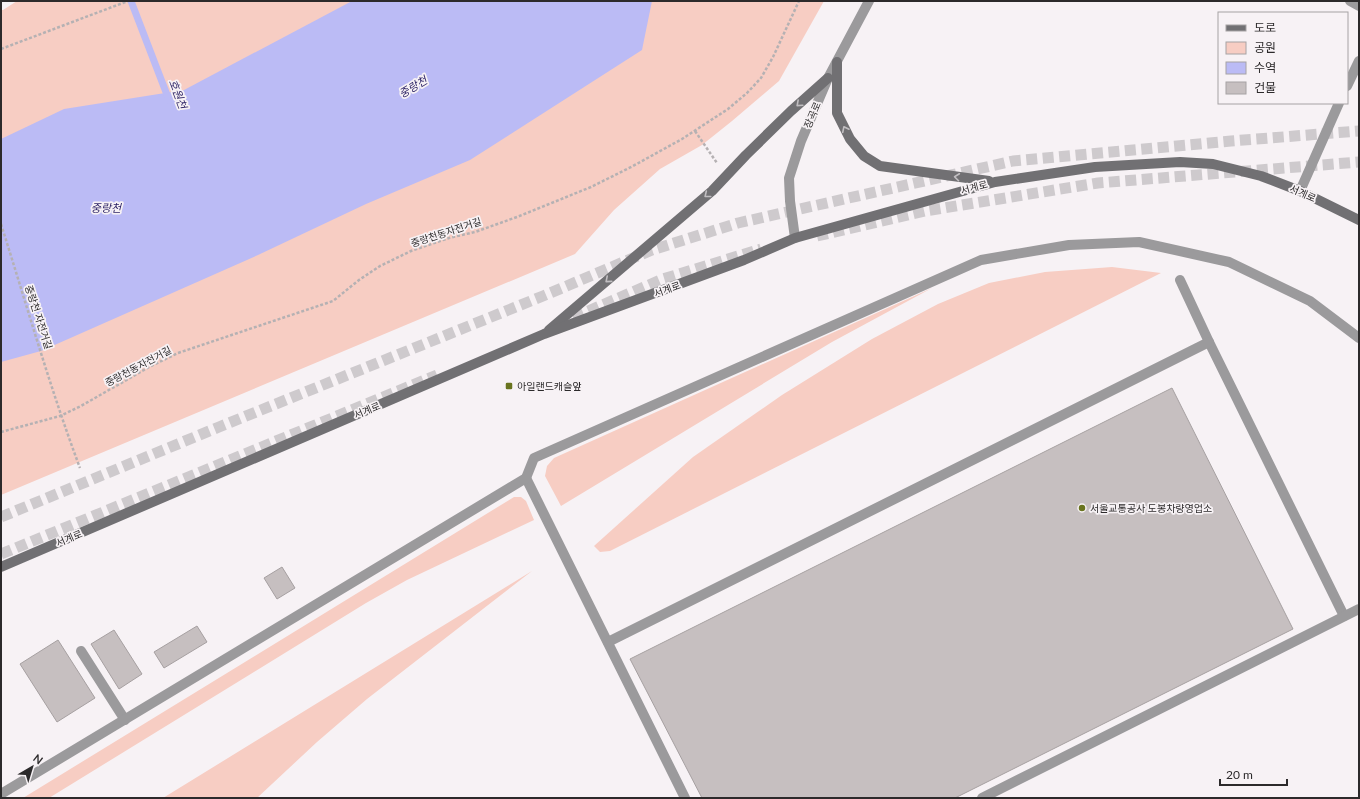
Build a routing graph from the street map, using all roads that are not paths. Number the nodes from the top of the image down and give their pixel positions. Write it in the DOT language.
graph roads {
  1 [pos="869,1"];
  2 [pos="1350,1"];
  3 [pos="1359,6"];
  4 [pos="1359,61"];
  5 [pos="837,62"];
  6 [pos="828,78"];
  7 [pos="1348,84"];
  8 [pos="1339,104"];
  9 [pos="995,182"];
  10 [pos="1300,191"];
  11 [pos="1359,220"];
  12 [pos="795,238"];
  13 [pos="1180,280"];
  14 [pos="544,334"];
  15 [pos="1359,338"];
  16 [pos="1209,342"];
  17 [pos="526,478"];
  18 [pos="1,567"];
  19 [pos="1359,609"];
  20 [pos="1344,616"];
  21 [pos="608,642"];
  22 [pos="81,652"];
  23 [pos="125,720"];
  24 [pos="1,794"];
  25 [pos="685,798"];
  26 [pos="982,798"];
  1 -- 5 [label="street, 장곡로"];
  2 -- 3 [label="street"];
  4 -- 7 [label="street"];
  5 -- 6 [label="street, 장곡로"];
  9 -- 5 [label="main road, one-way"];
  6 -- 12 [label="street, 장곡로"];
  6 -- 14 [label="main road, one-way"];
  8 -- 10 [label="street"];
  9 -- 10 [label="main road, 서계로"];
  9 -- 12 [label="main road, 서계로"];
  10 -- 11 [label="main road, 서계로"];
  12 -- 14 [label="main road, 서계로"];
  13 -- 16 [label="street"];
  14 -- 18 [label="main road, 서계로"];
  15 -- 17 [label="street"];
  16 -- 20 [label="street"];
  16 -- 21 [label="street"];
  17 -- 21 [label="street"];
  17 -- 23 [label="street"];
  19 -- 20 [label="street"];
  20 -- 26 [label="street"];
  21 -- 25 [label="street"];
  22 -- 23 [label="street"];
  23 -- 24 [label="street"];
}
